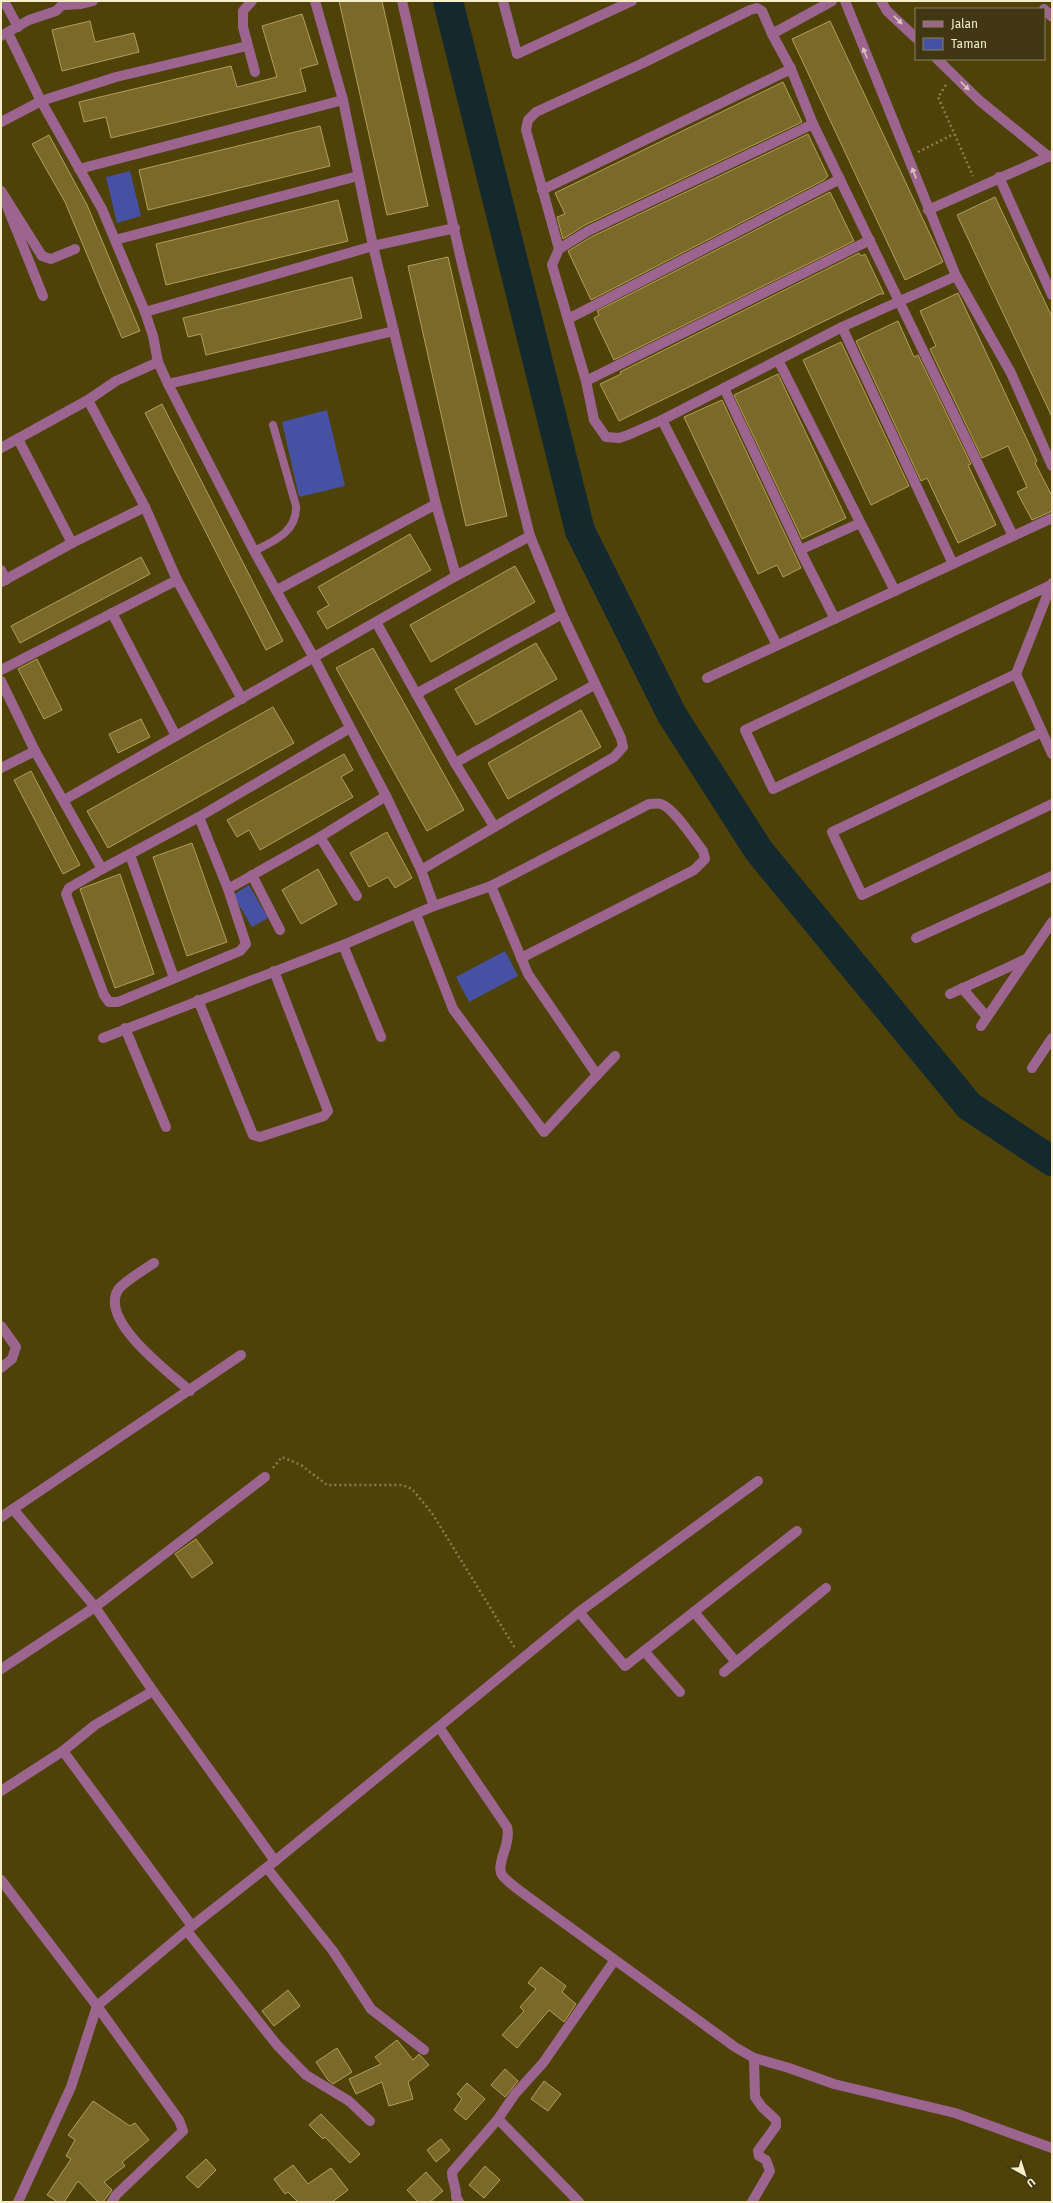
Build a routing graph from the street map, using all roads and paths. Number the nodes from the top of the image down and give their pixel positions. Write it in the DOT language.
graph roads {
  1 [pos="4,1"];
  2 [pos="93,1"];
  3 [pos="252,1"];
  4 [pos="314,1"];
  5 [pos="402,1"];
  6 [pos="503,1"];
  7 [pos="632,1"];
  8 [pos="832,1"];
  9 [pos="845,1"];
  10 [pos="881,1"];
  11 [pos="65,3"];
  12 [pos="18,27"];
  13 [pos="4,34"];
  14 [pos="772,34"];
  15 [pos="915,37"];
  16 [pos="247,46"];
  17 [pos="938,60"];
  18 [pos="791,69"];
  19 [pos="255,72"];
  20 [pos="956,77"];
  21 [pos="343,100"];
  22 [pos="41,101"];
  23 [pos="1,122"];
  24 [pos="814,124"];
  25 [pos="954,134"];
  26 [pos="1051,156"];
  27 [pos="907,157"];
  28 [pos="78,169"];
  29 [pos="358,176"];
  30 [pos="999,177"];
  31 [pos="840,179"];
  32 [pos="978,187"];
  33 [pos="542,190"];
  34 [pos="1,191"];
  35 [pos="928,210"];
  36 [pos="455,228"];
  37 [pos="115,240"];
  38 [pos="870,240"];
  39 [pos="373,246"];
  40 [pos="75,249"];
  41 [pos="559,249"];
  42 [pos="46,259"];
  43 [pos="32,269"];
  44 [pos="956,276"];
  45 [pos="1052,295"];
  46 [pos="43,296"];
  47 [pos="898,301"];
  48 [pos="145,312"];
  49 [pos="568,319"];
  50 [pos="842,327"];
  51 [pos="394,330"];
  52 [pos="778,360"];
  53 [pos="158,362"];
  54 [pos="586,381"];
  55 [pos="168,384"];
  56 [pos="724,388"];
  57 [pos="88,400"];
  58 [pos="662,420"];
  59 [pos="274,425"];
  60 [pos="18,439"];
  61 [pos="1,448"];
  62 [pos="1052,466"];
  63 [pos="436,504"];
  64 [pos="145,507"];
  65 [pos="1052,518"];
  66 [pos="860,523"];
  67 [pos="530,536"];
  68 [pos="1013,536"];
  69 [pos="72,543"];
  70 [pos="800,550"];
  71 [pos="254,551"];
  72 [pos="953,564"];
  73 [pos="1,570"];
  74 [pos="456,576"];
  75 [pos="177,580"];
  76 [pos="4,581"];
  77 [pos="1052,584"];
  78 [pos="276,590"];
  79 [pos="895,591"];
  80 [pos="112,613"];
  81 [pos="562,614"];
  82 [pos="835,619"];
  83 [pos="376,622"];
  84 [pos="777,645"];
  85 [pos="314,658"];
  86 [pos="1,670"];
  87 [pos="1016,674"];
  88 [pos="707,678"];
  89 [pos="1,681"];
  90 [pos="594,685"];
  91 [pos="416,694"];
  92 [pos="242,699"];
  93 [pos="350,728"];
  94 [pos="1042,732"];
  95 [pos="176,736"];
  96 [pos="35,751"];
  97 [pos="1052,754"];
  98 [pos="455,763"];
  99 [pos="1,768"];
  100 [pos="386,796"];
  101 [pos="64,800"];
  102 [pos="1052,804"];
  103 [pos="199,817"];
  104 [pos="494,826"];
  105 [pos="320,837"];
  106 [pos="130,855"];
  107 [pos="102,869"];
  108 [pos="421,870"];
  109 [pos="252,875"];
  110 [pos="1052,876"];
  111 [pos="490,886"];
  112 [pos="228,889"];
  113 [pos="357,896"];
  114 [pos="434,906"];
  115 [pos="416,914"];
  116 [pos="1052,922"];
  117 [pos="280,930"];
  118 [pos="916,938"];
  119 [pos="343,944"];
  120 [pos="521,958"];
  121 [pos="1027,959"];
  122 [pos="274,971"];
  123 [pos="174,978"];
  124 [pos="962,988"];
  125 [pos="950,994"];
  126 [pos="198,1000"];
  127 [pos="987,1017"];
  128 [pos="981,1026"];
  129 [pos="125,1028"];
  130 [pos="381,1037"];
  131 [pos="103,1038"];
  132 [pos="1052,1038"];
  133 [pos="615,1056"];
  134 [pos="1032,1068"];
  135 [pos="598,1075"];
  136 [pos="166,1127"];
  137 [pos="154,1263"];
  138 [pos="1,1326"];
  139 [pos="242,1355"];
  140 [pos="1,1368"];
  141 [pos="190,1391"];
  142 [pos="265,1477"];
  143 [pos="758,1481"];
  144 [pos="13,1509"];
  145 [pos="1,1517"];
  146 [pos="798,1531"];
  147 [pos="826,1588"];
  148 [pos="95,1607"];
  149 [pos="579,1612"];
  150 [pos="694,1612"];
  151 [pos="644,1651"];
  152 [pos="521,1659"];
  153 [pos="736,1662"];
  154 [pos="1,1669"];
  155 [pos="724,1672"];
  156 [pos="152,1690"];
  157 [pos="680,1692"];
  158 [pos="439,1727"];
  159 [pos="63,1751"];
  160 [pos="1,1791"];
  161 [pos="275,1861"];
  162 [pos="267,1868"];
  163 [pos="1,1880"];
  164 [pos="190,1928"];
  165 [pos="614,1961"];
  166 [pos="97,2006"];
  167 [pos="424,2050"];
  168 [pos="754,2058"];
  169 [pos="498,2119"];
  170 [pos="370,2121"];
  171 [pos="1052,2148"];
  172 [pos="18,2202"];
  173 [pos="112,2202"];
  174 [pos="459,2202"];
  175 [pos="579,2202"];
  176 [pos="752,2202"];
  1 -- 12 [label="street"];
  2 -- 11 [label="street"];
  3 -- 16 [label="street"];
  4 -- 21 [label="street"];
  5 -- 36 [label="street"];
  6 -- 7 [label="street"];
  8 -- 14 [label="street"];
  27 -- 9 [label="street, one-way"];
  10 -- 15 [label="street, one-way"];
  11 -- 12 [label="street"];
  12 -- 13 [label="street"];
  13 -- 22 [label="street"];
  14 -- 18 [label="street"];
  14 -- 33 [label="street"];
  16 -- 19 [label="street"];
  16 -- 22 [label="street"];
  17 -- 20 [label="street"];
  18 -- 24 [label="street"];
  18 -- 33 [label="street"];
  20 -- 25 [label="path"];
  20 -- 26 [label="street, one-way"];
  21 -- 28 [label="street"];
  21 -- 29 [label="street"];
  22 -- 23 [label="street"];
  22 -- 28 [label="street"];
  24 -- 31 [label="street"];
  24 -- 41 [label="street"];
  25 -- 27 [label="path"];
  25 -- 32 [label="path"];
  26 -- 30 [label="street"];
  35 -- 27 [label="street, one-way"];
  28 -- 37 [label="street"];
  29 -- 37 [label="street"];
  29 -- 39 [label="street"];
  30 -- 32 [label="street"];
  30 -- 45 [label="street"];
  31 -- 38 [label="street"];
  31 -- 49 [label="street"];
  32 -- 35 [label="street"];
  33 -- 41 [label="street"];
  34 -- 42 [label="street"];
  34 -- 43 [label="street"];
  35 -- 44 [label="street"];
  36 -- 39 [label="street"];
  36 -- 67 [label="street"];
  37 -- 48 [label="street"];
  38 -- 47 [label="street"];
  38 -- 54 [label="street"];
  39 -- 48 [label="street"];
  39 -- 51 [label="street"];
  40 -- 42 [label="street"];
  41 -- 49 [label="street"];
  42 -- 43 [label="street"];
  43 -- 46 [label="street"];
  44 -- 47 [label="street"];
  44 -- 62 [label="street"];
  47 -- 50 [label="street"];
  47 -- 68 [label="street"];
  48 -- 53 [label="street"];
  49 -- 54 [label="street"];
  50 -- 52 [label="street"];
  50 -- 72 [label="street"];
  51 -- 55 [label="street"];
  51 -- 63 [label="street"];
  52 -- 56 [label="street"];
  52 -- 66 [label="street"];
  53 -- 55 [label="street"];
  53 -- 57 [label="street"];
  54 -- 58 [label="street"];
  55 -- 71 [label="street"];
  56 -- 58 [label="street"];
  56 -- 70 [label="street"];
  57 -- 60 [label="street"];
  57 -- 64 [label="street"];
  58 -- 84 [label="street"];
  59 -- 71 [label="lane"];
  60 -- 61 [label="street"];
  60 -- 69 [label="street"];
  63 -- 74 [label="street"];
  63 -- 78 [label="street"];
  64 -- 69 [label="street"];
  64 -- 75 [label="street"];
  65 -- 68 [label="street"];
  66 -- 70 [label="street"];
  66 -- 79 [label="street"];
  67 -- 74 [label="street"];
  67 -- 81 [label="street"];
  68 -- 72 [label="street"];
  69 -- 76 [label="street"];
  70 -- 82 [label="street"];
  71 -- 78 [label="street"];
  72 -- 79 [label="street"];
  73 -- 76 [label="street"];
  74 -- 83 [label="street"];
  75 -- 80 [label="street"];
  75 -- 92 [label="street"];
  77 -- 87 [label="street"];
  77 -- 87 [label="street"];
  78 -- 85 [label="street"];
  79 -- 82 [label="street"];
  80 -- 86 [label="street"];
  80 -- 95 [label="street"];
  81 -- 90 [label="street"];
  81 -- 91 [label="street"];
  82 -- 84 [label="street"];
  83 -- 85 [label="street"];
  83 -- 91 [label="street"];
  84 -- 88 [label="street"];
  85 -- 92 [label="street"];
  85 -- 93 [label="street"];
  87 -- 94 [label="street"];
  89 -- 96 [label="street"];
  90 -- 98 [label="street"];
  90 -- 104 [label="street"];
  91 -- 98 [label="street"];
  92 -- 95 [label="street"];
  93 -- 100 [label="street"];
  93 -- 103 [label="street"];
  94 -- 97 [label="street"];
  94 -- 102 [label="street"];
  95 -- 101 [label="street"];
  96 -- 99 [label="street"];
  96 -- 101 [label="street"];
  98 -- 104 [label="street"];
  100 -- 105 [label="street"];
  100 -- 108 [label="street"];
  101 -- 107 [label="street"];
  103 -- 106 [label="street"];
  103 -- 112 [label="street"];
  104 -- 108 [label="street"];
  105 -- 109 [label="street"];
  105 -- 113 [label="street"];
  106 -- 107 [label="street"];
  106 -- 123 [label="street"];
  107 -- 123 [label="street"];
  108 -- 114 [label="street"];
  109 -- 112 [label="street"];
  109 -- 117 [label="street"];
  110 -- 118 [label="street"];
  111 -- 114 [label="street"];
  111 -- 120 [label="street"];
  111 -- 120 [label="street"];
  112 -- 123 [label="street"];
  114 -- 115 [label="street"];
  115 -- 119 [label="street"];
  115 -- 135 [label="street"];
  116 -- 121 [label="street"];
  119 -- 122 [label="street"];
  119 -- 130 [label="street"];
  120 -- 135 [label="street"];
  121 -- 124 [label="street"];
  121 -- 127 [label="street"];
  122 -- 126 [label="street"];
  122 -- 126 [label="street"];
  124 -- 125 [label="street"];
  124 -- 127 [label="street"];
  126 -- 129 [label="street"];
  127 -- 128 [label="street"];
  129 -- 131 [label="street"];
  129 -- 136 [label="street"];
  132 -- 134 [label="street"];
  133 -- 135 [label="street"];
  137 -- 141 [label="street"];
  138 -- 140 [label="street"];
  139 -- 141 [label="street"];
  141 -- 144 [label="street"];
  142 -- 148 [label="street"];
  142 -- 152 [label="path"];
  143 -- 149 [label="street"];
  144 -- 145 [label="street"];
  144 -- 148 [label="street"];
  146 -- 150 [label="street"];
  147 -- 153 [label="street"];
  148 -- 154 [label="street"];
  148 -- 156 [label="street"];
  149 -- 151 [label="street"];
  149 -- 152 [label="street"];
  150 -- 151 [label="street"];
  150 -- 153 [label="street"];
  151 -- 157 [label="street"];
  152 -- 158 [label="street"];
  153 -- 155 [label="street"];
  156 -- 159 [label="street"];
  156 -- 161 [label="street"];
  158 -- 161 [label="street"];
  158 -- 165 [label="street"];
  159 -- 160 [label="street"];
  159 -- 164 [label="street"];
  161 -- 162 [label="street"];
  162 -- 164 [label="street"];
  162 -- 167 [label="street"];
  163 -- 166 [label="street"];
  164 -- 166 [label="street"];
  164 -- 170 [label="street"];
  165 -- 168 [label="street"];
  165 -- 169 [label="street"];
  166 -- 172 [label="street"];
  166 -- 173 [label="street"];
  168 -- 171 [label="street"];
  168 -- 176 [label="street"];
  169 -- 174 [label="street"];
  169 -- 175 [label="street"];
}
